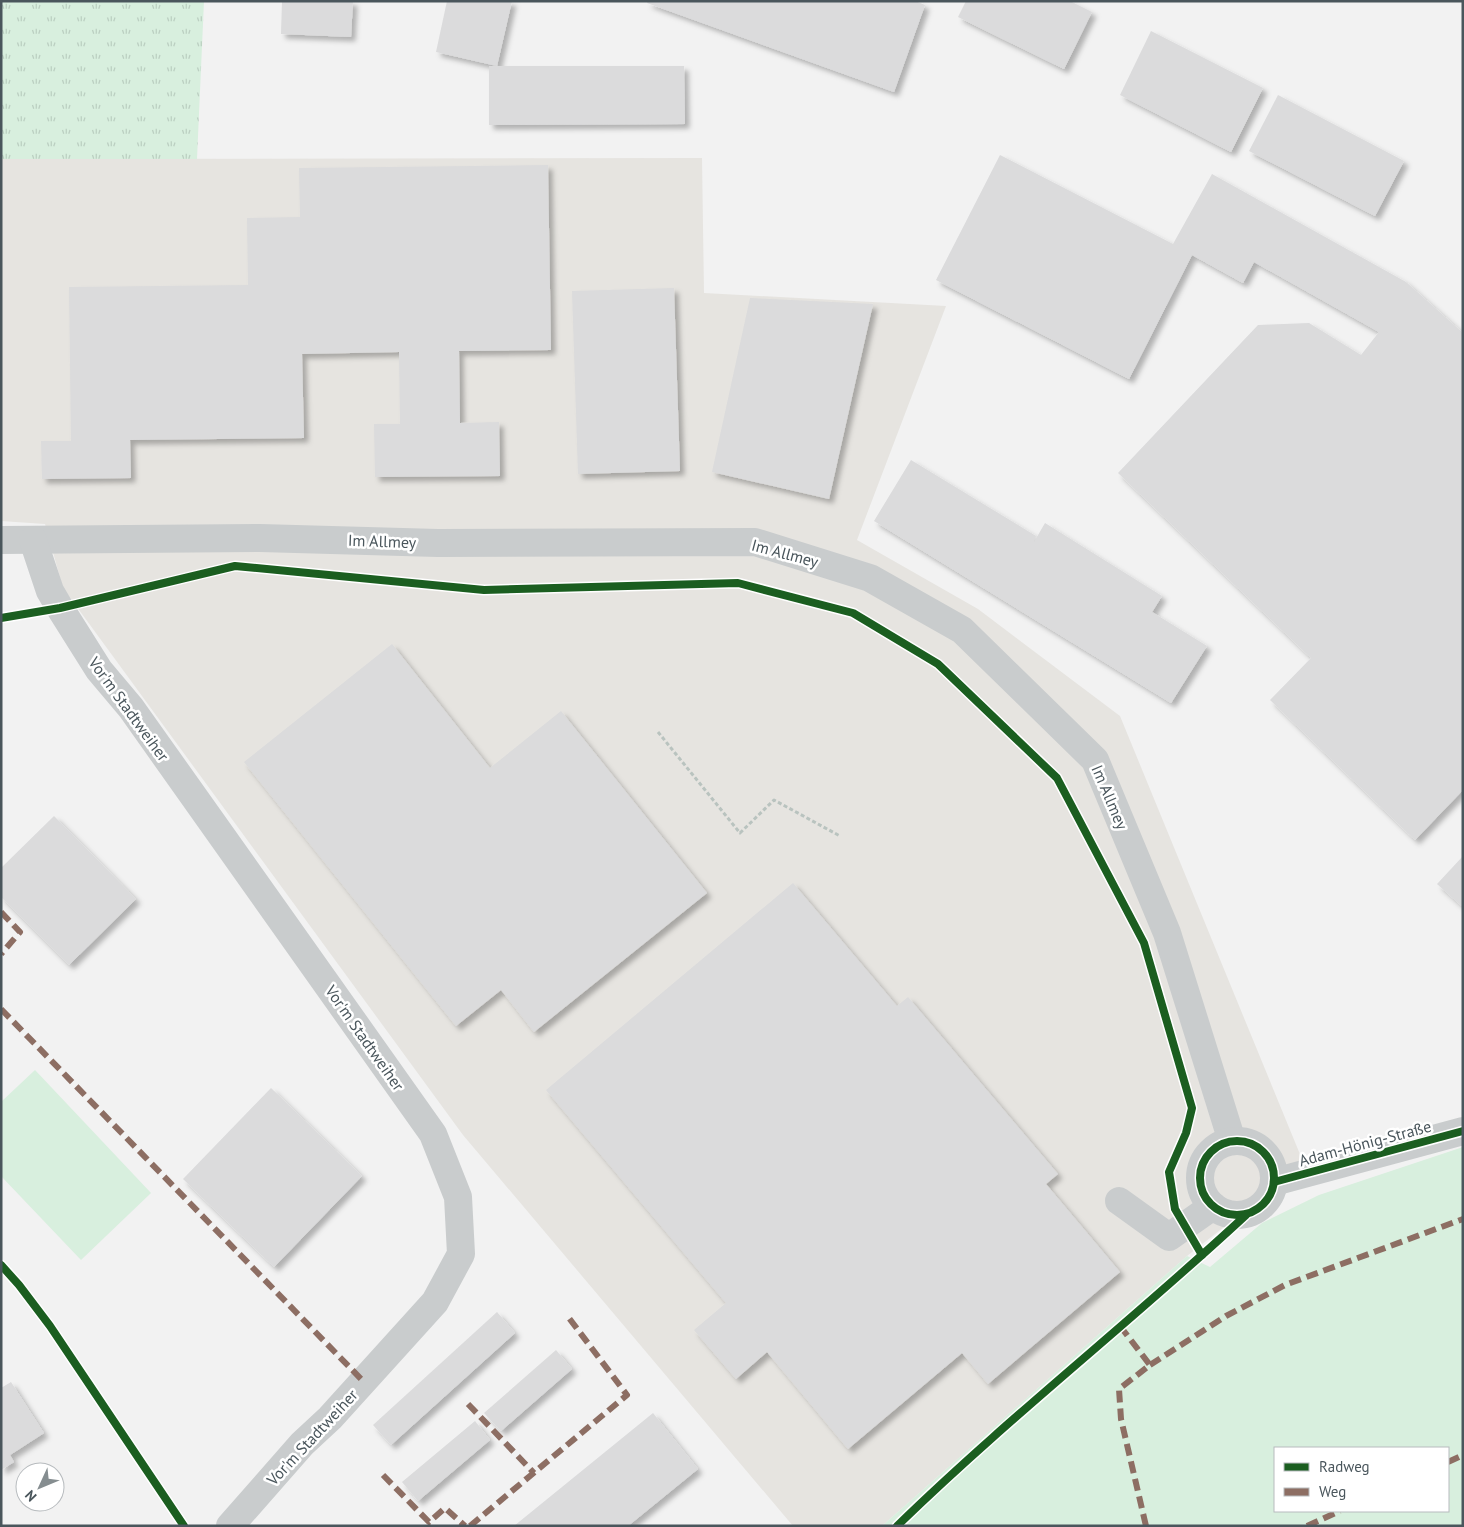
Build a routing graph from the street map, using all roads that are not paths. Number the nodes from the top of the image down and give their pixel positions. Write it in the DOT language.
graph roads {
  1 [pos="1,540"];
  2 [pos="33,540"];
  3 [pos="1463,1131"];
  4 [pos="1232,1141"];
  5 [pos="1274,1182"];
  6 [pos="1119,1201"];
  7 [pos="1213,1206"];
  8 [pos="230,1526"];
  1 -- 2 [label="street, Im Allmey"];
  2 -- 4 [label="street, Im Allmey"];
  2 -- 8 [label="street, Vor'm Stadtweiher"];
  3 -- 5 [label="street, Adam-Hönig-Straße"];
  4 -- 5 [label="street"];
  4 -- 7 [label="street"];
  5 -- 7 [label="street"];
  6 -- 7 [label="street"];
}
